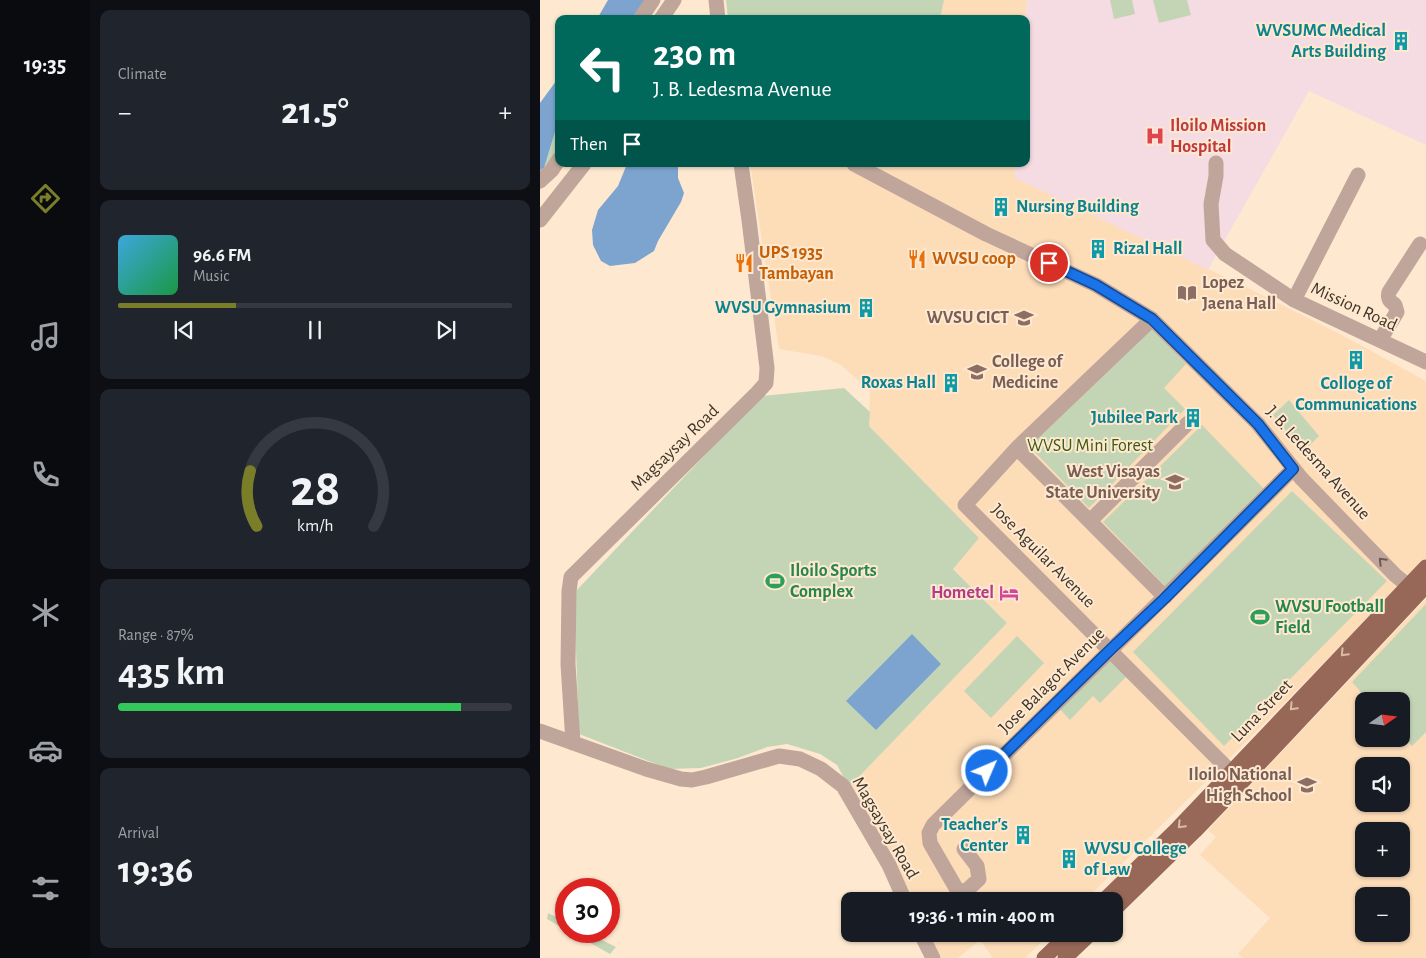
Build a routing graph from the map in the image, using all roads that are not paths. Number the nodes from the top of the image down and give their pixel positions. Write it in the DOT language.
graph roads {
  1 [pos="653,0"];
  2 [pos="674,0"];
  3 [pos="716,0"];
  4 [pos="643,15"];
  5 [pos="664,15"];
  6 [pos="718,15"];
  7 [pos="1216,164"];
  8 [pos="555,165"];
  9 [pos="582,167"];
  10 [pos="741,167"];
  11 [pos="860,167"];
  12 [pos="1358,175"];
  13 [pos="540,181"];
  14 [pos="540,220"];
  15 [pos="1420,244"];
  16 [pos="1294,300"];
  17 [pos="1152,319"];
  18 [pos="1380,340"];
  19 [pos="1426,362"];
  20 [pos="1188,422"];
  21 [pos="1017,448"];
  22 [pos="1293,469"];
  23 [pos="1090,522"];
  24 [pos="1426,567"];
  25 [pos="1417,589"];
  26 [pos="1165,598"];
  27 [pos="1110,650"];
  28 [pos="540,732"];
  29 [pos="573,743"];
  30 [pos="1231,771"];
  31 [pos="1242,782"];
  32 [pos="964,849"];
  33 [pos="901,892"];
  34 [pos="1112,892"];
  35 [pos="1123,901"];
  36 [pos="925,942"];
  37 [pos="1061,942"];
  38 [pos="1082,942"];
  39 [pos="933,958"];
  40 [pos="1044,958"];
  41 [pos="1065,958"];
  1 -- 4 [label="street"];
  2 -- 5 [label="street"];
  3 -- 6 [label="street"];
  7 -- 16 [label="street, Mission Road"];
  8 -- 13 [label="street"];
  9 -- 14 [label="street"];
  10 -- 29 [label="street, Magsaysay Road"];
  11 -- 17 [label="street, J. B. Ledesma Avenue"];
  12 -- 16 [label="street"];
  15 -- 18 [label="street"];
  16 -- 18 [label="street, Mission Road"];
  17 -- 21 [label="street"];
  17 -- 22 [label="street, J. B. Ledesma Avenue"];
  18 -- 19 [label="street, Mission Road"];
  20 -- 23 [label="street"];
  21 -- 23 [label="street"];
  21 -- 27 [label="street, Jose Aguilar Avenue"];
  25 -- 22 [label="street, J. B. Ledesma Avenue, one-way"];
  22 -- 26 [label="street, Jose Balagot Avenue"];
  23 -- 26 [label="street"];
  24 -- 25 [label="main road, Luna Street"];
  25 -- 30 [label="main road, Luna Street, one-way"];
  25 -- 31 [label="main road, Luna Street"];
  26 -- 27 [label="street, Jose Balagot Avenue"];
  27 -- 30 [label="street, Jose Aguilar Avenue"];
  27 -- 32 [label="street, Jose Balagot Avenue"];
  28 -- 29 [label="street, Magsaysay Road"];
  29 -- 33 [label="street, Magsaysay Road"];
  30 -- 31 [label="street, Jose Aguilar Avenue"];
  30 -- 34 [label="main road, Luna Street, one-way"];
  31 -- 35 [label="main road, Luna Street"];
  36 -- 39 [label="street"];
  37 -- 40 [label="main road"];
  38 -- 41 [label="main road"];
}
